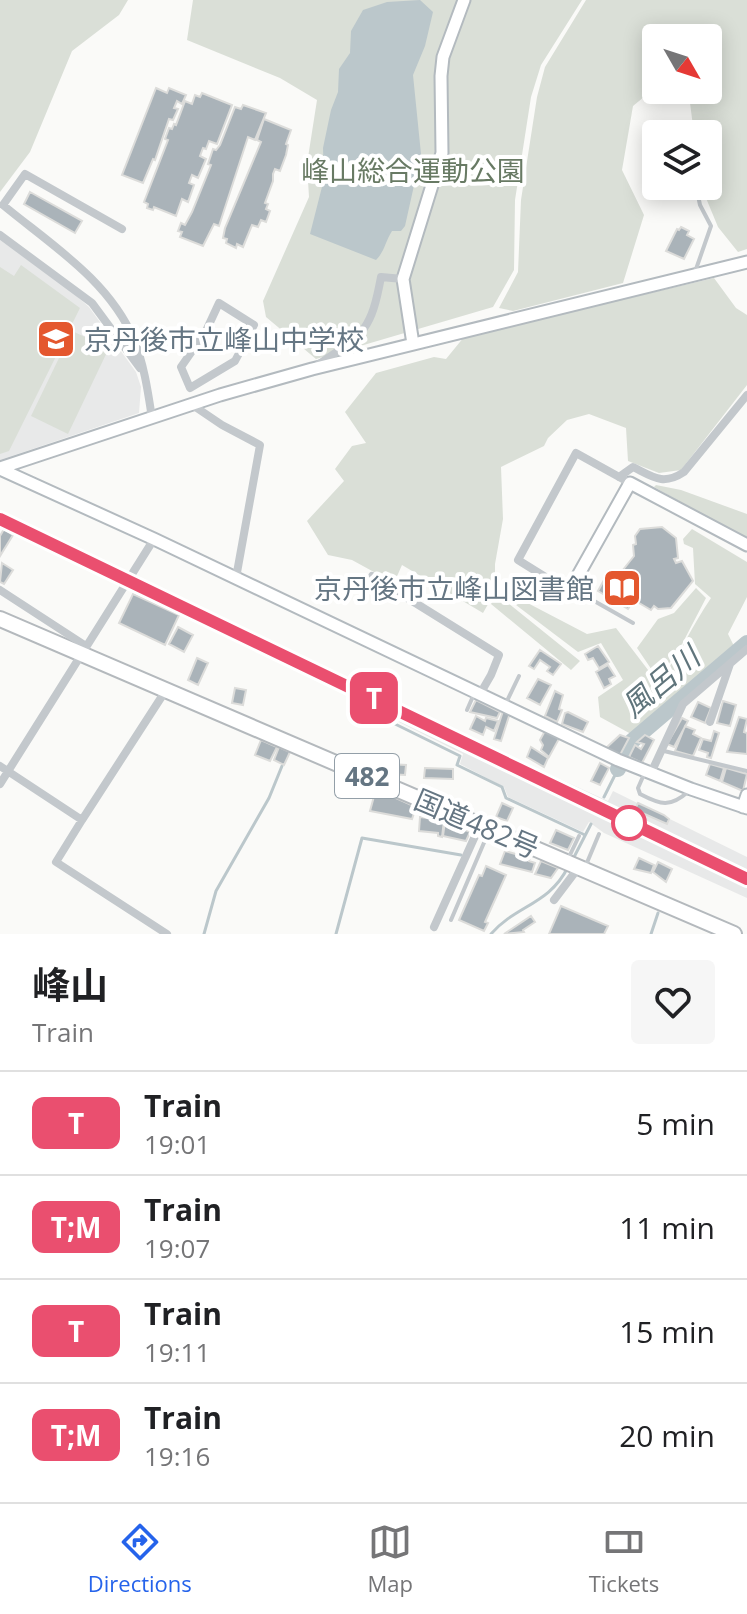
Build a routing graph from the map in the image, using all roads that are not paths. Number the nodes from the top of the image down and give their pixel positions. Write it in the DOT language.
graph roads {
  1 [pos="464,0"];
  2 [pos="699,200"];
  3 [pos="122,229"];
  4 [pos="0,235"];
  5 [pos="747,262"];
  6 [pos="694,274"];
  7 [pos="403,279"];
  8 [pos="413,344"];
  9 [pos="312,369"];
  10 [pos="145,376"];
  11 [pos="207,378"];
  12 [pos="220,395"];
  13 [pos="747,395"];
  14 [pos="191,404"];
  15 [pos="152,418"];
  16 [pos="0,468"];
  17 [pos="624,480"];
  18 [pos="154,539"];
  19 [pos="747,545"];
  20 [pos="372,576"];
  21 [pos="236,578"];
  22 [pos="571,588"];
  23 [pos="0,590"];
  24 [pos="0,619"];
  25 [pos="633,623"];
  26 [pos="747,649"];
  27 [pos="83,650"];
  28 [pos="730,664"];
  29 [pos="519,676"];
  30 [pos="167,689"];
  31 [pos="478,693"];
  32 [pos="505,705"];
  33 [pos="467,710"];
  34 [pos="710,722"];
  35 [pos="661,750"];
  36 [pos="4,768"];
  37 [pos="747,771"];
  38 [pos="648,772"];
  39 [pos="0,784"];
  40 [pos="691,789"];
  41 [pos="746,803"];
  42 [pos="82,820"];
  43 [pos="485,827"];
  44 [pos="599,834"];
  45 [pos="579,836"];
  46 [pos="576,866"];
  47 [pos="554,900"];
  48 [pos="451,920"];
  49 [pos="434,927"];
  50 [pos="167,934"];
  51 [pos="734,934"];
  1 -- 7 [label="street"];
  2 -- 6 [label="lane"];
  3 -- 10 [label="street"];
  4 -- 10 [label="street"];
  5 -- 6 [label="street"];
  6 -- 8 [label="street"];
  7 -- 8 [label="street"];
  7 -- 9 [label="street"];
  8 -- 9 [label="street"];
  9 -- 12 [label="street"];
  10 -- 15 [label="street"];
  11 -- 11 [label="street"];
  11 -- 12 [label="street"];
  12 -- 14 [label="street"];
  13 -- 17 [label="street"];
  14 -- 15 [label="street"];
  14 -- 21 [label="street"];
  15 -- 16 [label="street"];
  16 -- 18 [label="street"];
  17 -- 19 [label="street"];
  17 -- 22 [label="street"];
  17 -- 22 [label="street"];
  18 -- 21 [label="street"];
  18 -- 27 [label="street"];
  20 -- 31 [label="street"];
  21 -- 31 [label="street"];
  22 -- 25 [label="lane"];
  23 -- 27 [label="street"];
  24 -- 27 [label="highway, 国道482号 / 482"];
  26 -- 28 [label="street"];
  27 -- 30 [label="highway, 国道482号 / 482"];
  27 -- 36 [label="street"];
  28 -- 34 [label="street"];
  28 -- 35 [label="street"];
  29 -- 32 [label="lane"];
  30 -- 42 [label="street"];
  30 -- 43 [label="highway, 国道482号 / 482"];
  31 -- 32 [label="street"];
  31 -- 33 [label="lane"];
  32 -- 38 [label="street"];
  35 -- 37 [label="lane"];
  35 -- 38 [label="street"];
  36 -- 39 [label="street"];
  36 -- 42 [label="street"];
  38 -- 40 [label="street"];
  38 -- 40 [label="lane"];
  40 -- 41 [label="street"];
  42 -- 50 [label="street"];
  43 -- 46 [label="highway, 国道482号 / 482"];
  43 -- 48 [label="lane"];
  43 -- 49 [label="street"];
  44 -- 46 [label="lane"];
  45 -- 46 [label="lane"];
  46 -- 47 [label="street"];
  46 -- 51 [label="highway, 国道482号 / 482"];
}
